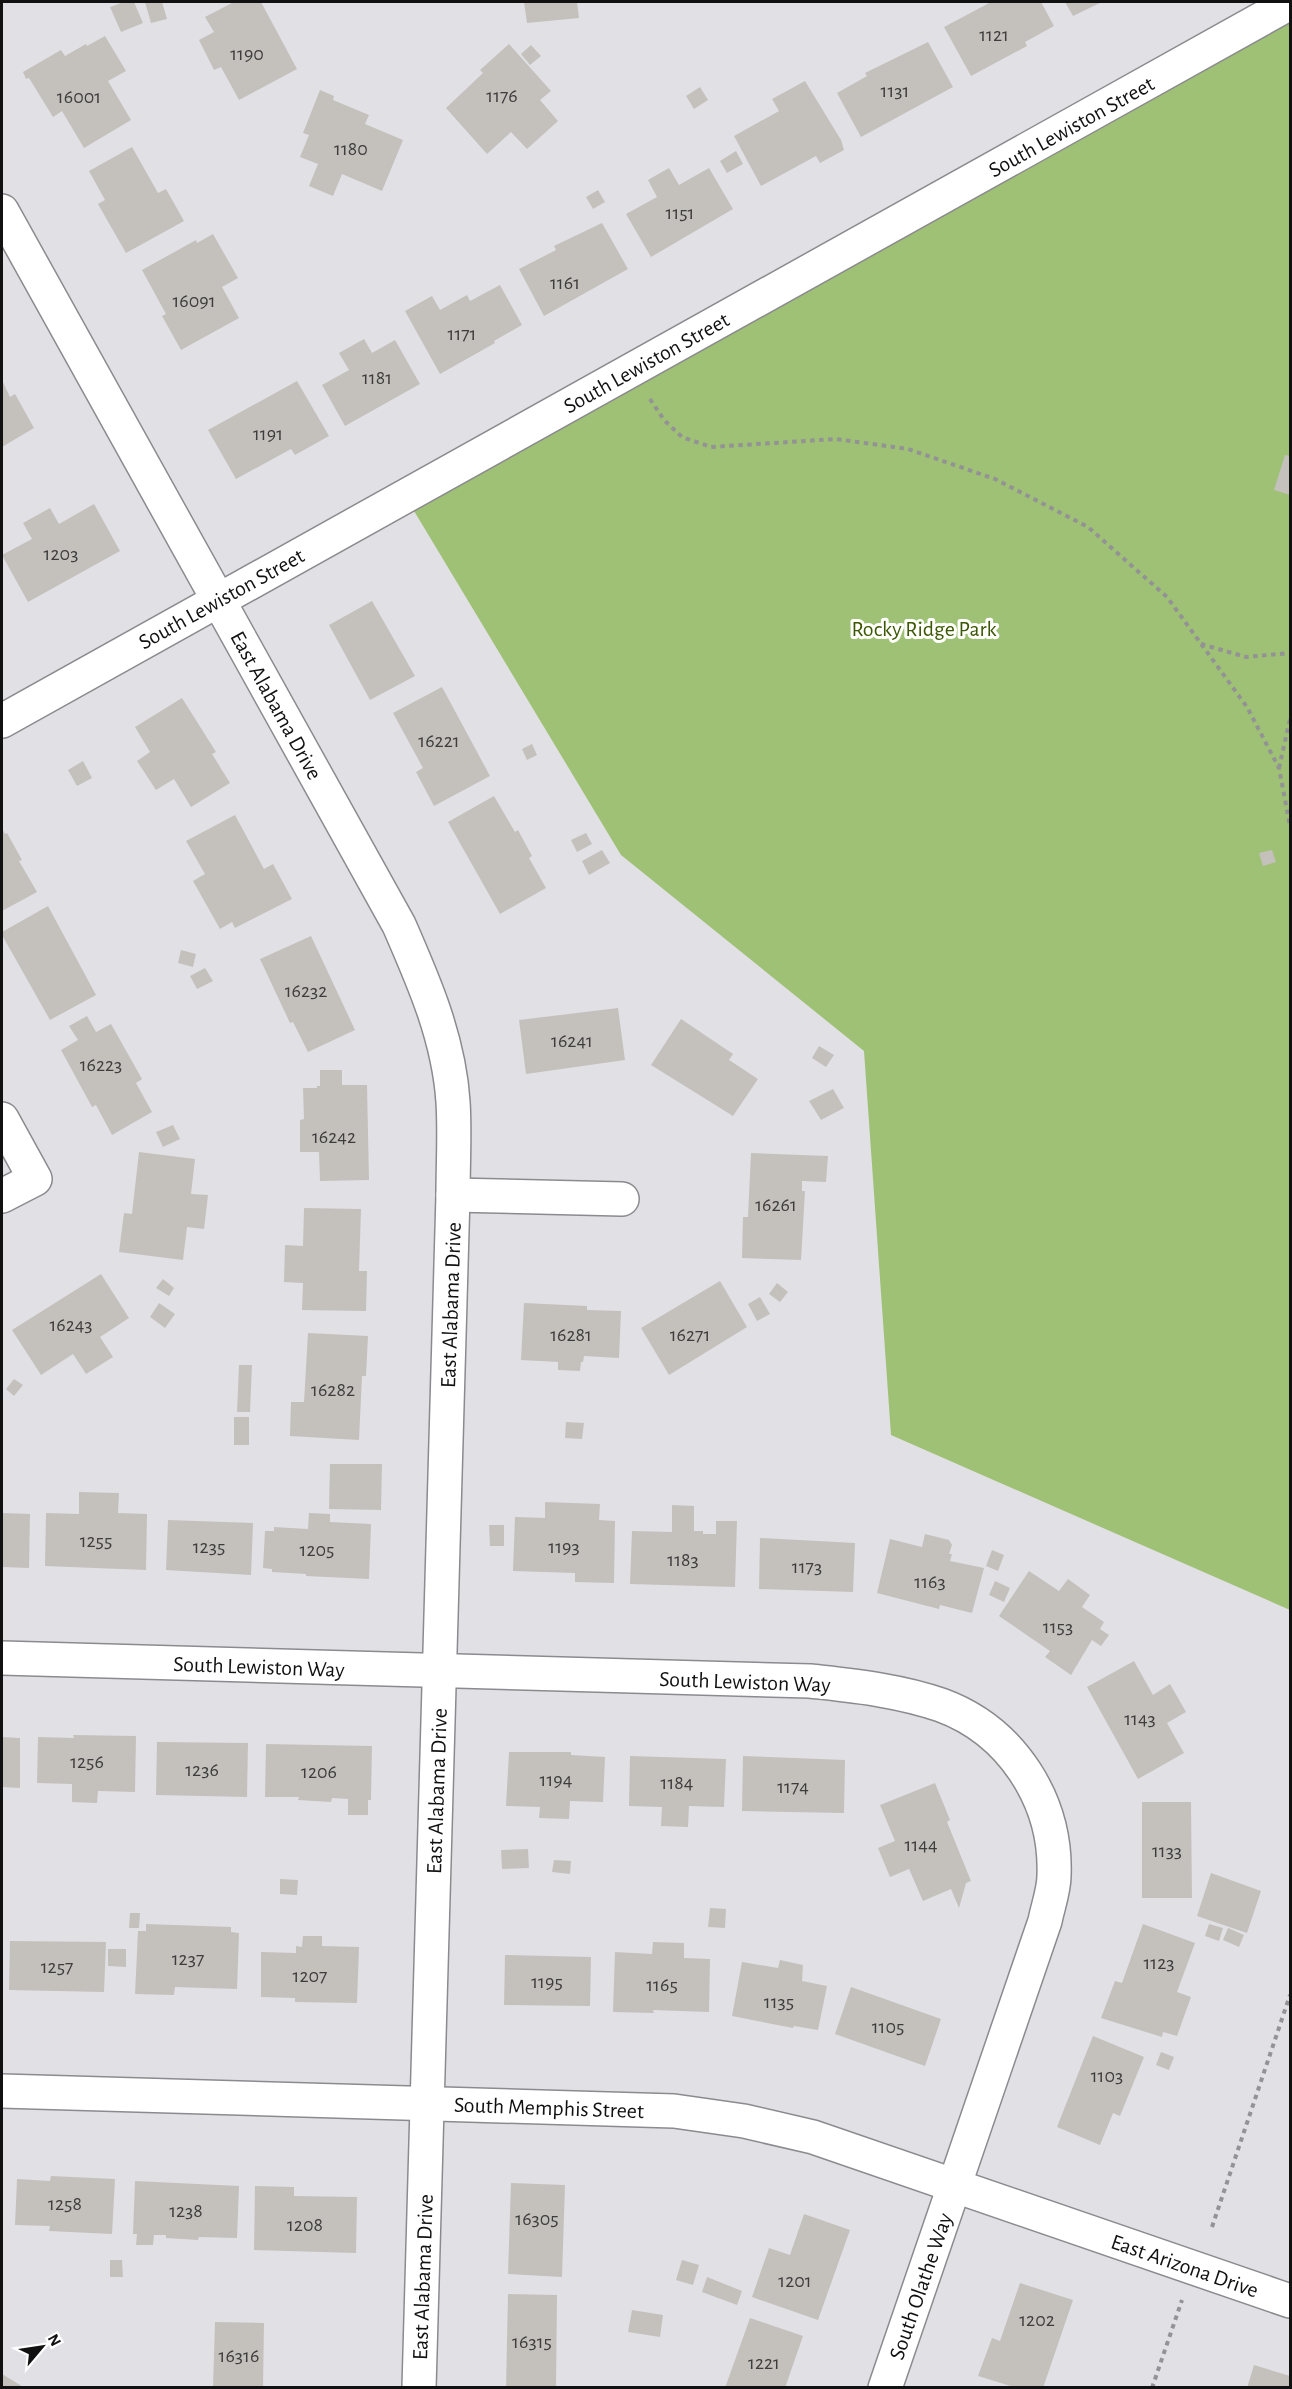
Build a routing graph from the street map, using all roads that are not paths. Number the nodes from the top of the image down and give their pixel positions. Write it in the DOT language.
graph roads {
  1 [pos="1290,3"];
  2 [pos="2,211"];
  3 [pos="218,600"];
  4 [pos="2,721"];
  5 [pos="2,1119"];
  6 [pos="453,1195"];
  7 [pos="2,1196"];
  8 [pos="622,1199"];
  9 [pos="2,1658"];
  10 [pos="439,1671"];
  11 [pos="2,2091"];
  12 [pos="427,2103"];
  13 [pos="955,2186"];
  14 [pos="1079,2228"];
  15 [pos="1290,2301"];
  16 [pos="419,2388"];
  17 [pos="885,2388"];
  1 -- 3 [label="street, South Lewiston Street"];
  2 -- 3 [label="street, East Alabama Drive"];
  3 -- 4 [label="street, South Lewiston Street"];
  3 -- 6 [label="street, East Alabama Drive"];
  5 -- 7 [label="street"];
  6 -- 8 [label="street, East Alabama Drive"];
  6 -- 10 [label="street, East Alabama Drive"];
  9 -- 10 [label="street, South Lewiston Way"];
  10 -- 12 [label="street, East Alabama Drive"];
  10 -- 13 [label="street, South Lewiston Way"];
  11 -- 12 [label="street, South Memphis Street"];
  12 -- 13 [label="street, South Memphis Street"];
  12 -- 16 [label="street, East Alabama Drive"];
  13 -- 14 [label="street, South Memphis Street"];
  13 -- 17 [label="street, South Olathe Way"];
  14 -- 15 [label="street, East Arizona Drive"];
}
